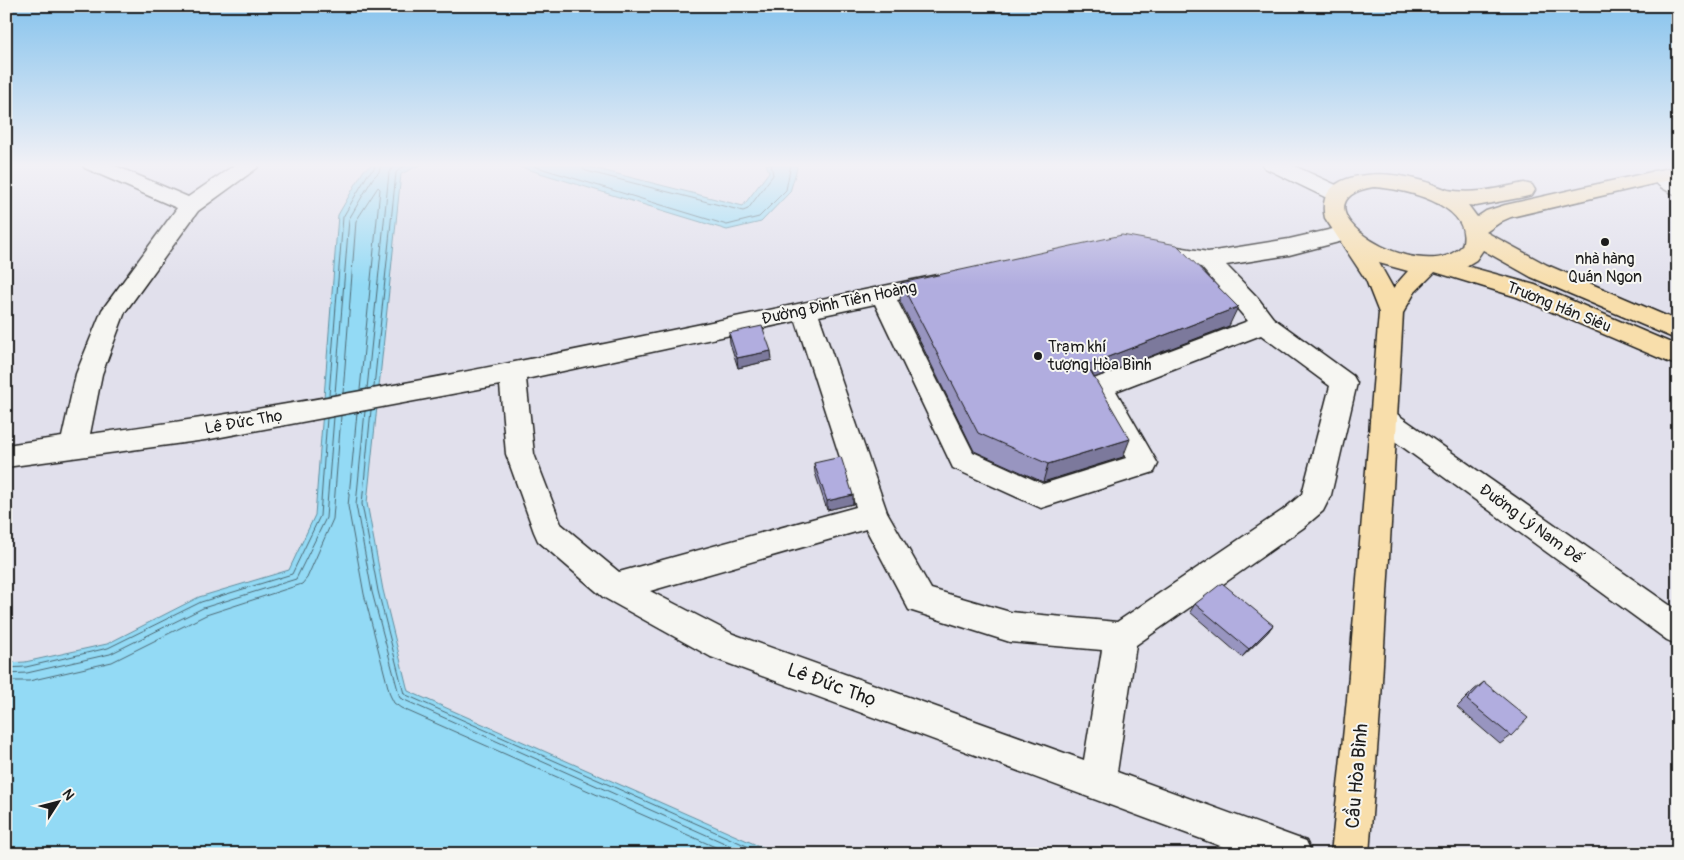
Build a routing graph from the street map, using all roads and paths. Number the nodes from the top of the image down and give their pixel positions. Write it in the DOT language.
graph roads {
  1 [pos="186,204"];
  2 [pos="193,204"];
  3 [pos="1334,204"];
  4 [pos="1450,204"];
  5 [pos="1545,204"];
  6 [pos="190,206"];
  7 [pos="1475,233"];
  8 [pos="1348,235"];
  9 [pos="1135,248"];
  10 [pos="1208,260"];
  11 [pos="1432,265"];
  12 [pos="956,278"];
  13 [pos="882,294"];
  14 [pos="805,310"];
  15 [pos="1391,313"];
  16 [pos="1264,324"];
  17 [pos="1678,331"];
  18 [pos="1678,357"];
  19 [pos="512,372"];
  20 [pos="481,379"];
  21 [pos="1384,419"];
  22 [pos="74,446"];
  23 [pos="6,456"];
  24 [pos="873,515"];
  25 [pos="614,587"];
  26 [pos="1678,630"];
  27 [pos="1121,637"];
  28 [pos="1098,781"];
  29 [pos="1293,854"];
  30 [pos="1350,854"];
  1 -- 6 [label="street"];
  2 -- 6 [label="street"];
  3 -- 8 [label="main road"];
  4 -- 7 [label="main road"];
  5 -- 7 [label="main road"];
  6 -- 22 [label="street"];
  7 -- 11 [label="main road"];
  7 -- 17 [label="main road, Trương Hán Siêu"];
  8 -- 10 [label="street"];
  8 -- 11 [label="main road, Trương Hán Siêu"];
  8 -- 15 [label="main road"];
  9 -- 10 [label="street"];
  10 -- 16 [label="street"];
  11 -- 15 [label="main road"];
  11 -- 18 [label="main road, Trương Hán Siêu"];
  12 -- 13 [label="street, Đường Đinh Tiên Hoàng"];
  13 -- 14 [label="street, Đường Đinh Tiên Hoàng"];
  13 -- 16 [label="street"];
  14 -- 19 [label="street, Đường Đinh Tiên Hoàng"];
  14 -- 24 [label="street"];
  15 -- 21 [label="main road, Cầu Hòa Bình"];
  16 -- 27 [label="street"];
  19 -- 20 [label="street, Đường Đinh Tiên Hoàng"];
  19 -- 25 [label="street, Lê Đức Thọ"];
  20 -- 22 [label="street, Lê Đức Thọ"];
  21 -- 26 [label="street, Đường Lý Nam Đế"];
  21 -- 30 [label="main road, Cầu Hòa Bình"];
  22 -- 23 [label="street, Lê Đức Thọ"];
  24 -- 25 [label="street"];
  24 -- 27 [label="street"];
  25 -- 28 [label="street, Lê Đức Thọ"];
  27 -- 28 [label="street"];
  28 -- 29 [label="street, Lê Đức Thọ"];
}
